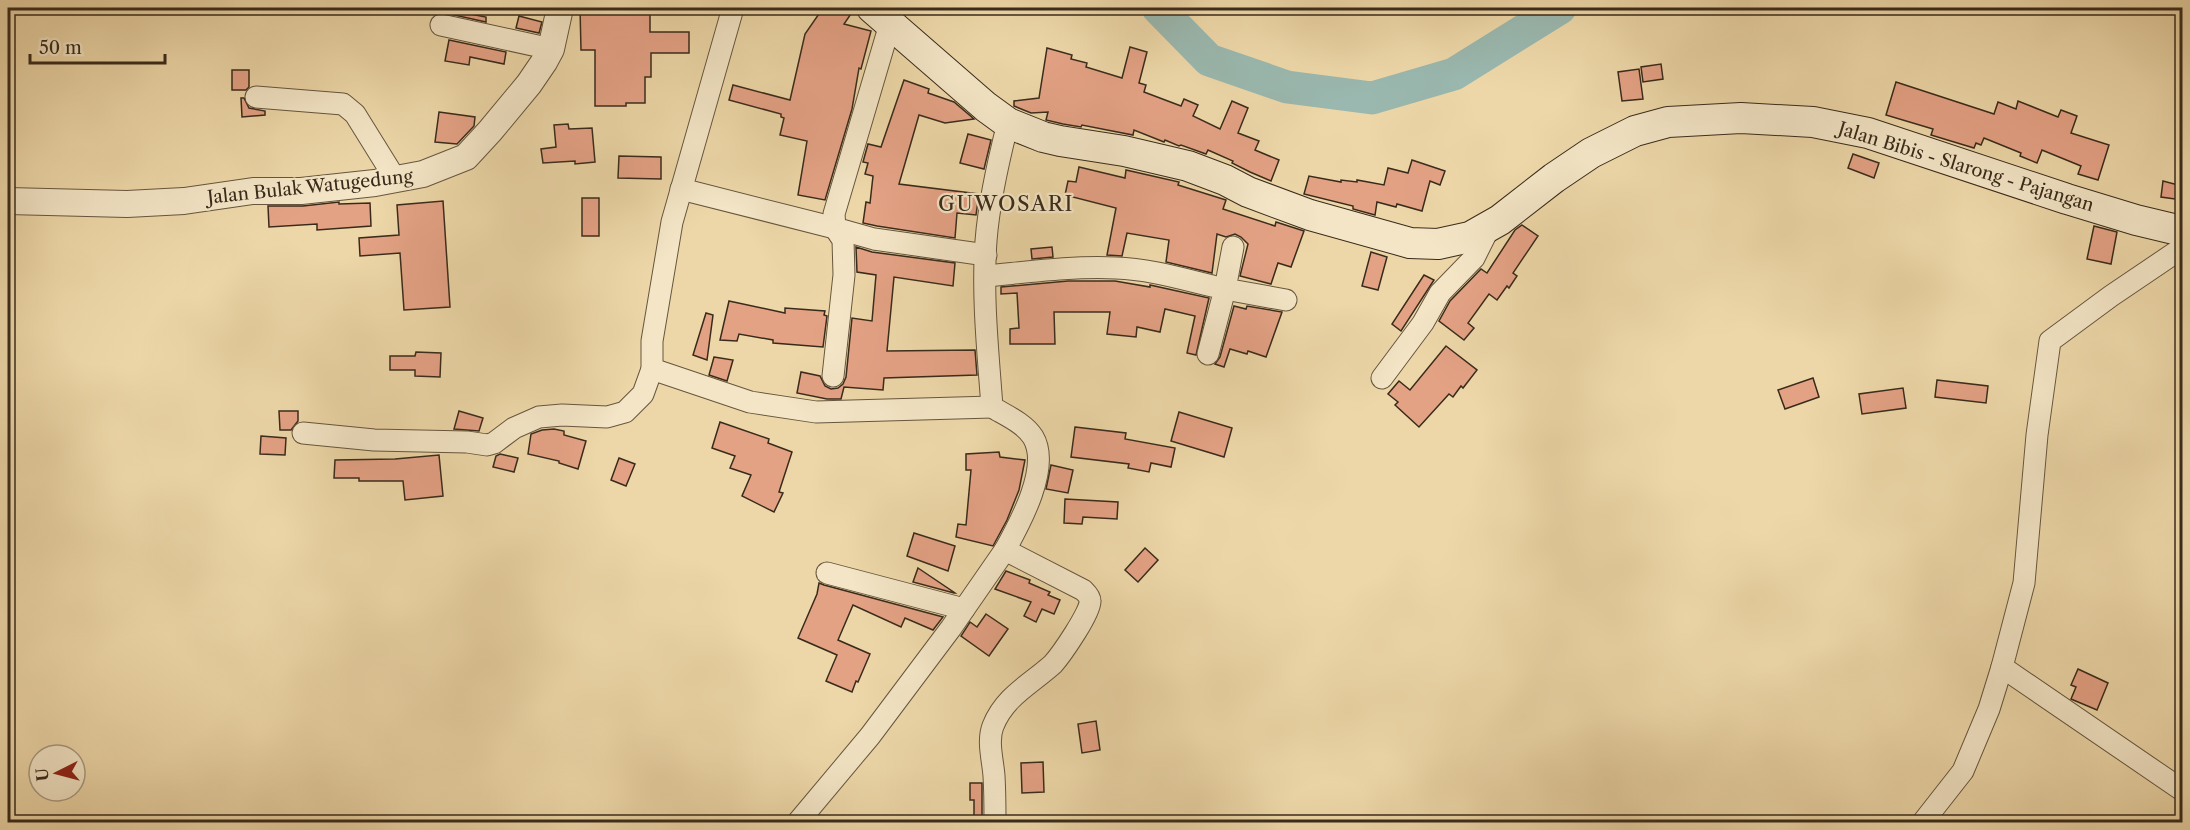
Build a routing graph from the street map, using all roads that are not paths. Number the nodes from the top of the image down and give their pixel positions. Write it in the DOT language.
graph roads {
  1 [pos="560,8"];
  2 [pos="733,8"];
  3 [pos="881,16"];
  4 [pos="441,25"];
  5 [pos="551,49"];
  6 [pos="256,97"];
  7 [pos="1008,123"];
  8 [pos="396,180"];
  9 [pos="681,189"];
  10 [pos="8,201"];
  11 [pos="835,228"];
  12 [pos="1489,228"];
  13 [pos="2182,231"];
  14 [pos="1233,247"];
  15 [pos="2182,248"];
  16 [pos="986,265"];
  17 [pos="1225,289"];
  18 [pos="1286,300"];
  19 [pos="1208,354"];
  20 [pos="652,369"];
  21 [pos="833,376"];
  22 [pos="1382,378"];
  23 [pos="992,407"];
  24 [pos="303,433"];
  25 [pos="1005,550"];
  26 [pos="827,573"];
  27 [pos="964,609"];
  28 [pos="2002,667"];
  29 [pos="2182,790"];
  30 [pos="798,822"];
  31 [pos="995,822"];
  32 [pos="1923,822"];
  1 -- 5 [label="street, Jalan Bulak Watugedung"];
  2 -- 9 [label="street"];
  3 -- 7 [label="main road, Jalan Bibis - Slarong - Pajangan"];
  3 -- 11 [label="street"];
  4 -- 5 [label="street"];
  5 -- 8 [label="street, Jalan Bulak Watugedung"];
  6 -- 8 [label="street"];
  7 -- 12 [label="main road, Jalan Bibis - Slarong - Pajangan"];
  7 -- 16 [label="street"];
  8 -- 10 [label="street, Jalan Bulak Watugedung"];
  9 -- 11 [label="street"];
  9 -- 20 [label="street"];
  11 -- 16 [label="street"];
  11 -- 21 [label="street"];
  12 -- 13 [label="main road, Jalan Bibis - Slarong - Pajangan"];
  12 -- 22 [label="street"];
  14 -- 17 [label="street"];
  15 -- 28 [label="street"];
  16 -- 17 [label="street"];
  16 -- 23 [label="street"];
  17 -- 18 [label="street"];
  17 -- 19 [label="street"];
  20 -- 23 [label="street"];
  20 -- 24 [label="street"];
  23 -- 25 [label="street"];
  25 -- 27 [label="street"];
  25 -- 31 [label="street"];
  26 -- 27 [label="street"];
  27 -- 30 [label="street"];
  28 -- 29 [label="street"];
  28 -- 32 [label="street"];
}
